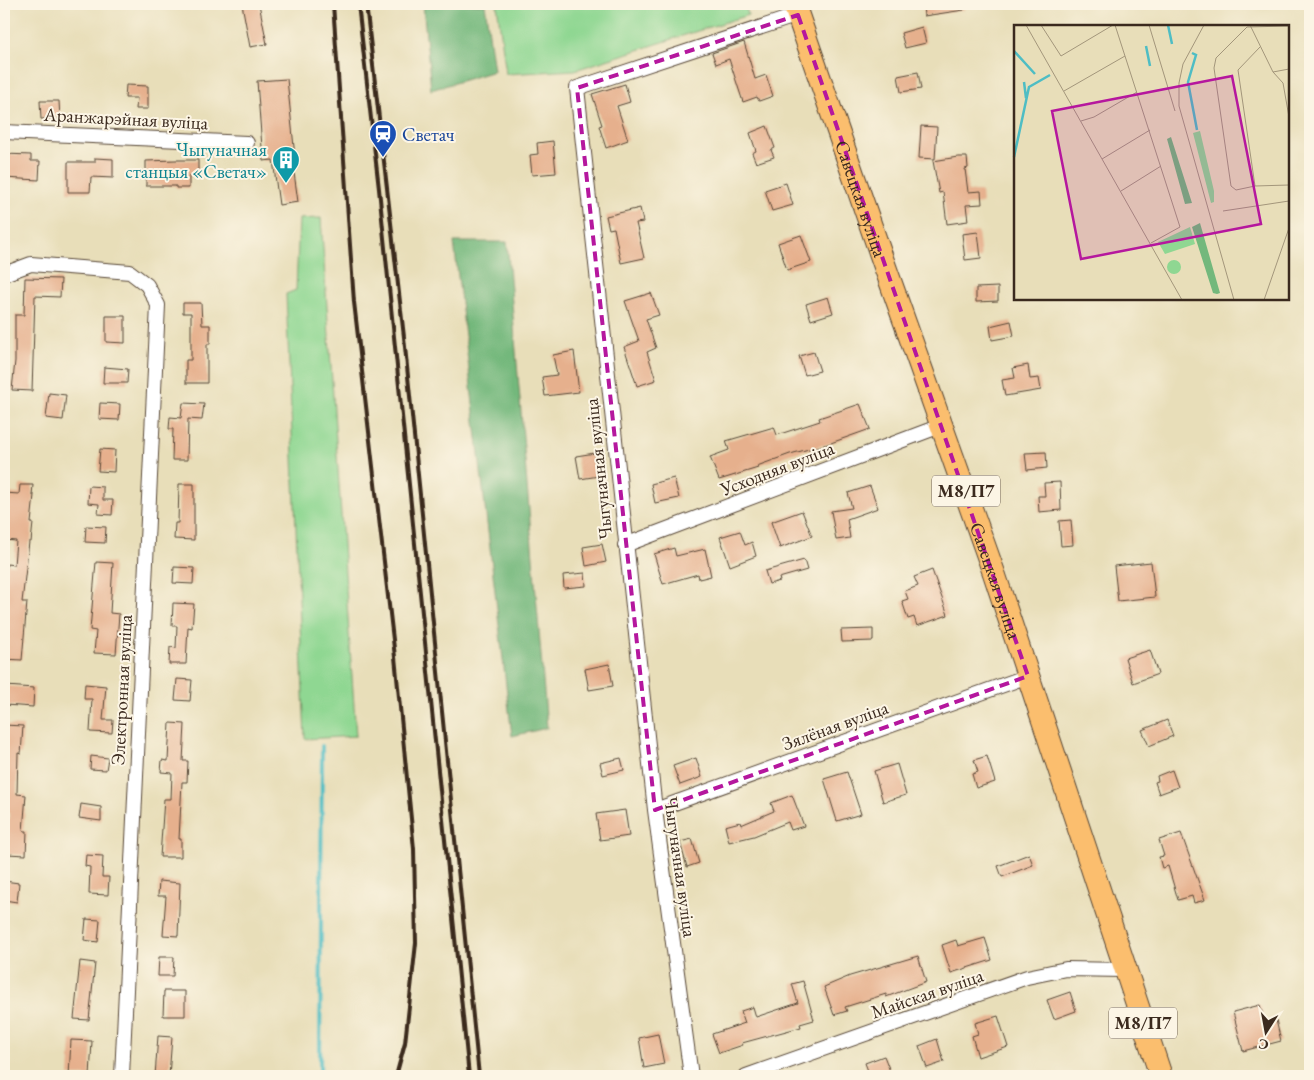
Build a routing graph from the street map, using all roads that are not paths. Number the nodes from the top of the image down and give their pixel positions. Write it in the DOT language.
graph roads {
  1 [pos="796,10"];
  2 [pos="4,132"];
  3 [pos="247,143"];
  4 [pos="4,274"];
  5 [pos="943,425"];
  6 [pos="625,545"];
  7 [pos="1028,676"];
  8 [pos="655,810"];
  9 [pos="1124,970"];
  10 [pos="122,1076"];
  11 [pos="691,1076"];
  12 [pos="746,1076"];
  13 [pos="1161,1076"];
  1 -- 5 [label="main road, Савецкая вуліца / М8/П7"];
  1 -- 6 [label="street, Чыгуначная вуліца"];
  2 -- 3 [label="street, Аранжарэйная вуліца"];
  4 -- 10 [label="street, Электронная вуліца"];
  5 -- 6 [label="street, Усходняя вуліца"];
  5 -- 7 [label="main road, Савецкая вуліца / М8/П7"];
  6 -- 8 [label="street, Чыгуначная вуліца"];
  7 -- 8 [label="street, Зялёная вуліца"];
  7 -- 9 [label="main road, Савецкая вуліца / М8/П7"];
  8 -- 11 [label="street, Чыгуначная вуліца"];
  9 -- 12 [label="street, Майская вуліца"];
  9 -- 13 [label="main road, Савецкая вуліца / М8/П7"];
}
